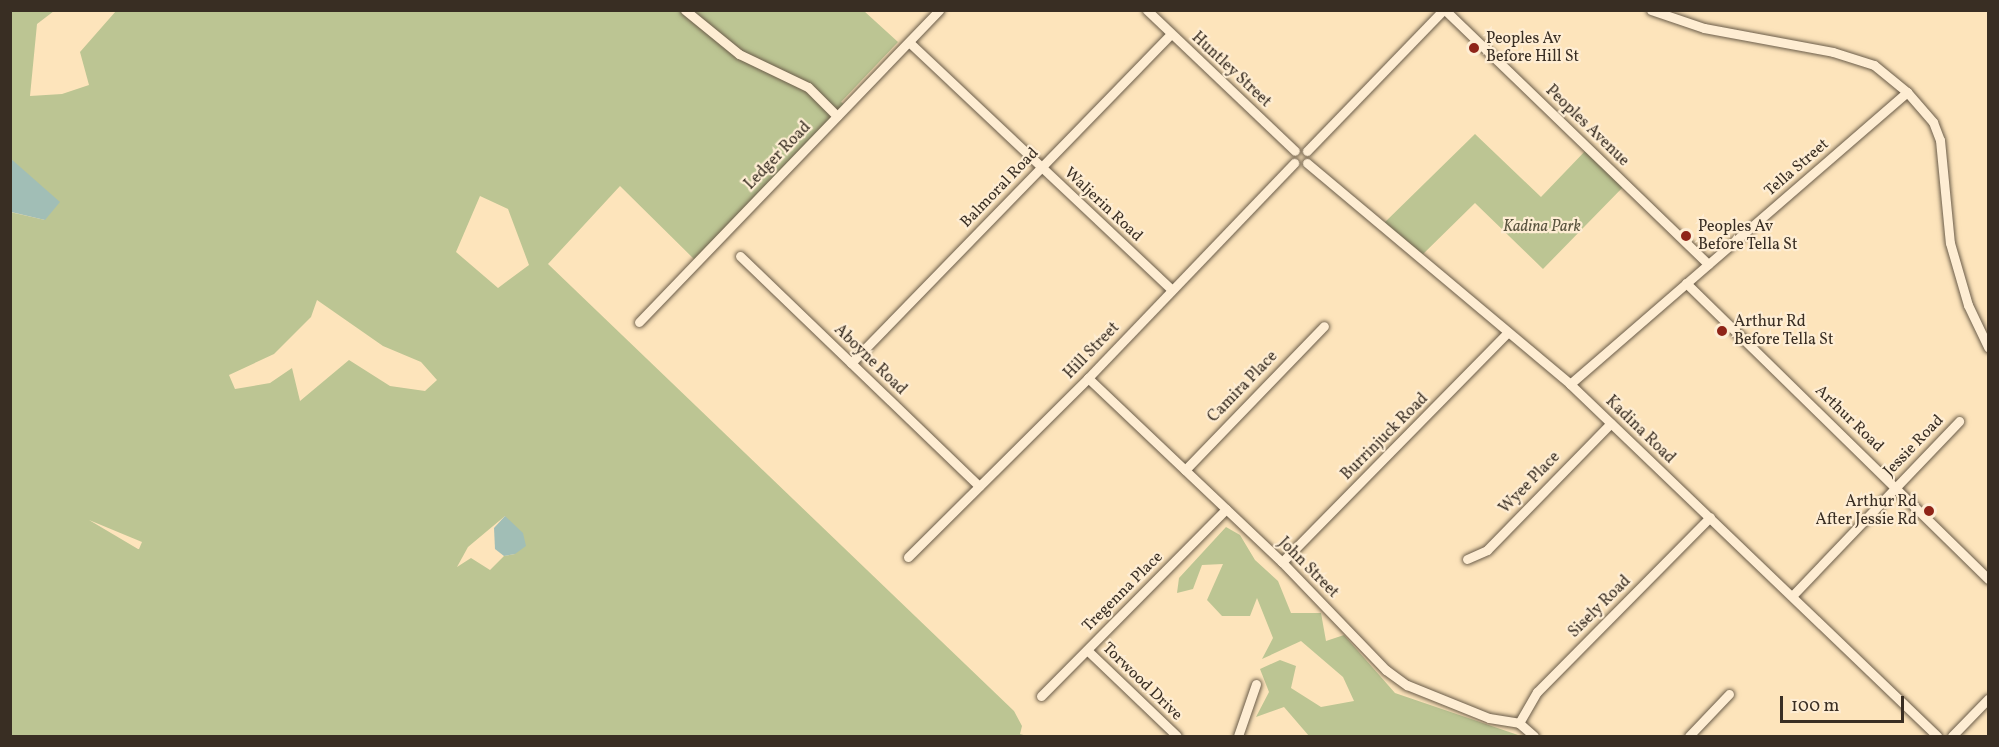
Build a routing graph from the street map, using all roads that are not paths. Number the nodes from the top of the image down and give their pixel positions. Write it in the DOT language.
graph roads {
  1 [pos="685,10"];
  2 [pos="939,10"];
  3 [pos="1147,10"];
  4 [pos="1444,10"];
  5 [pos="1651,10"];
  6 [pos="1171,34"];
  7 [pos="909,42"];
  8 [pos="1907,92"];
  9 [pos="837,116"];
  10 [pos="1294,151"];
  11 [pos="1307,151"];
  12 [pos="1294,163"];
  13 [pos="1307,163"];
  14 [pos="1041,167"];
  15 [pos="740,256"];
  16 [pos="1708,264"];
  17 [pos="1686,284"];
  18 [pos="1172,290"];
  19 [pos="639,322"];
  20 [pos="1324,326"];
  21 [pos="1508,332"];
  22 [pos="1989,347"];
  23 [pos="851,363"];
  24 [pos="1088,378"];
  25 [pos="1570,384"];
  26 [pos="1959,421"];
  27 [pos="1611,423"];
  28 [pos="1185,470"];
  29 [pos="979,486"];
  30 [pos="1896,487"];
  31 [pos="1226,509"];
  32 [pos="1710,517"];
  33 [pos="908,557"];
  34 [pos="1467,559"];
  35 [pos="1282,562"];
  36 [pos="1989,579"];
  37 [pos="1792,596"];
  38 [pos="1087,650"];
  39 [pos="1256,684"];
  40 [pos="1729,694"];
  41 [pos="1041,696"];
  42 [pos="1989,699"];
  43 [pos="1519,723"];
  44 [pos="1177,736"];
  45 [pos="1238,736"];
  46 [pos="1534,736"];
  47 [pos="1689,736"];
  48 [pos="1937,736"];
  49 [pos="1952,736"];
  1 -- 9 [label="street"];
  2 -- 7 [label="street, Ledger Road"];
  3 -- 6 [label="street, Huntley Street"];
  4 -- 11 [label="street"];
  4 -- 16 [label="street, Peoples Avenue"];
  5 -- 8 [label="street"];
  6 -- 10 [label="street, Huntley Street"];
  6 -- 14 [label="street, Balmoral Road"];
  7 -- 9 [label="street, Ledger Road"];
  7 -- 14 [label="street, Waljerin Road"];
  8 -- 16 [label="street, Tella Street"];
  8 -- 22 [label="street"];
  9 -- 19 [label="street, Ledger Road"];
  10 -- 11 [label="street"];
  10 -- 12 [label="street"];
  11 -- 13 [label="street"];
  12 -- 13 [label="street"];
  12 -- 18 [label="street, Hill Street"];
  13 -- 21 [label="street, Kadina Road"];
  14 -- 18 [label="street, Waljerin Road"];
  14 -- 23 [label="street, Balmoral Road"];
  15 -- 23 [label="street, Aboyne Road"];
  16 -- 17 [label="street, Tella Street"];
  17 -- 25 [label="street, Tella Street"];
  17 -- 30 [label="street, Arthur Road"];
  18 -- 24 [label="street, Hill Street"];
  20 -- 28 [label="street, Camira Place"];
  21 -- 25 [label="street, Kadina Road"];
  21 -- 35 [label="street, Burrinjuck Road"];
  23 -- 29 [label="street, Aboyne Road"];
  24 -- 28 [label="street, John Street"];
  24 -- 29 [label="street, Hill Street"];
  25 -- 27 [label="street, Kadina Road"];
  26 -- 30 [label="street, Jessie Road"];
  27 -- 32 [label="street, Kadina Road"];
  27 -- 34 [label="street, Wyee Place"];
  28 -- 31 [label="street, John Street"];
  29 -- 33 [label="street, Hill Street"];
  30 -- 36 [label="street, Arthur Road"];
  30 -- 37 [label="street, Jessie Road"];
  31 -- 35 [label="street, John Street"];
  31 -- 38 [label="street, Tregenna Place"];
  32 -- 37 [label="street, Kadina Road"];
  32 -- 43 [label="street, Sisely Road"];
  35 -- 43 [label="street, John Street"];
  37 -- 48 [label="street, Kadina Road"];
  38 -- 41 [label="street, Tregenna Place"];
  38 -- 44 [label="street, Torwood Drive"];
  39 -- 45 [label="street"];
  40 -- 47 [label="street"];
  42 -- 49 [label="street"];
  43 -- 46 [label="street"];
}
